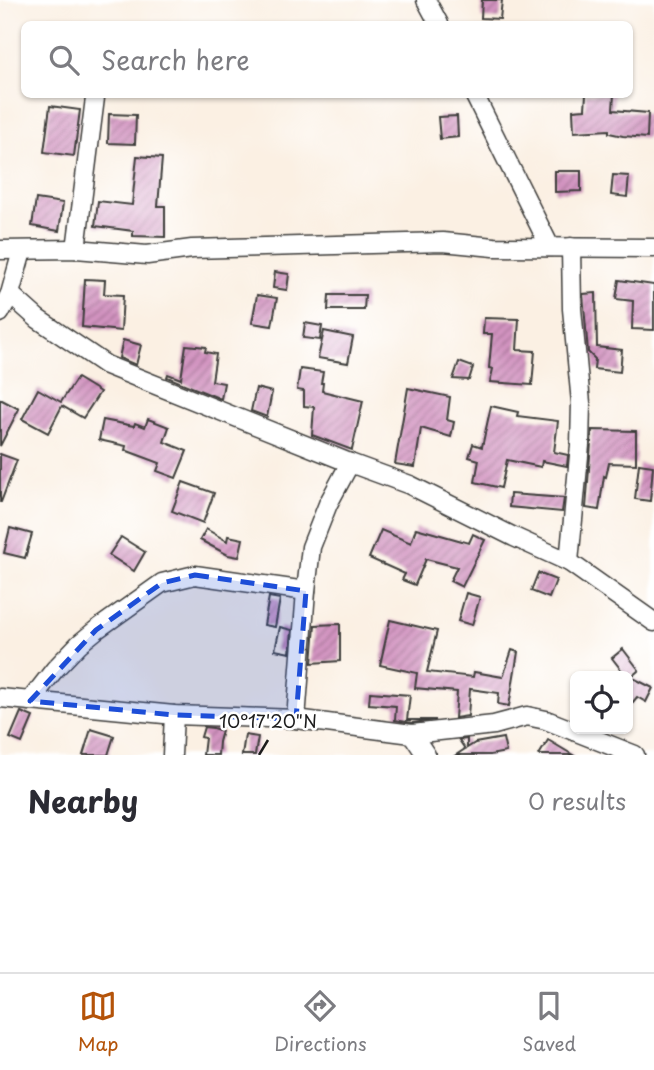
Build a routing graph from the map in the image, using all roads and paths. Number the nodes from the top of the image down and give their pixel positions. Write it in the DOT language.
graph roads {
  1 [pos="426,0"];
  2 [pos="437,21"];
  3 [pos="95,98"];
  4 [pos="476,98"];
  5 [pos="550,247"];
  6 [pos="571,247"];
  7 [pos="654,248"];
  8 [pos="76,249"];
  9 [pos="0,250"];
  10 [pos="22,251"];
  11 [pos="10,294"];
  12 [pos="0,313"];
  13 [pos="350,463"];
  14 [pos="569,562"];
  15 [pos="306,591"];
  16 [pos="654,622"];
  17 [pos="0,698"];
  18 [pos="30,701"];
  19 [pos="174,715"];
  20 [pos="296,719"];
  21 [pos="412,734"];
  22 [pos="172,755"];
  23 [pos="426,755"];
  24 [pos="635,755"];
  1 -- 2 [label="street"];
  3 -- 8 [label="street"];
  4 -- 5 [label="street"];
  5 -- 6 [label="street"];
  5 -- 8 [label="street"];
  6 -- 7 [label="street"];
  6 -- 14 [label="street"];
  8 -- 10 [label="street"];
  9 -- 10 [label="street"];
  10 -- 11 [label="street"];
  11 -- 12 [label="street"];
  11 -- 13 [label="street"];
  13 -- 14 [label="street"];
  13 -- 15 [label="street"];
  14 -- 16 [label="street"];
  15 -- 18 [label="street"];
  15 -- 20 [label="street"];
  17 -- 18 [label="street"];
  18 -- 19 [label="street"];
  19 -- 20 [label="street"];
  19 -- 22 [label="street"];
  20 -- 21 [label="street"];
  21 -- 23 [label="street"];
  21 -- 24 [label="street"];
}
